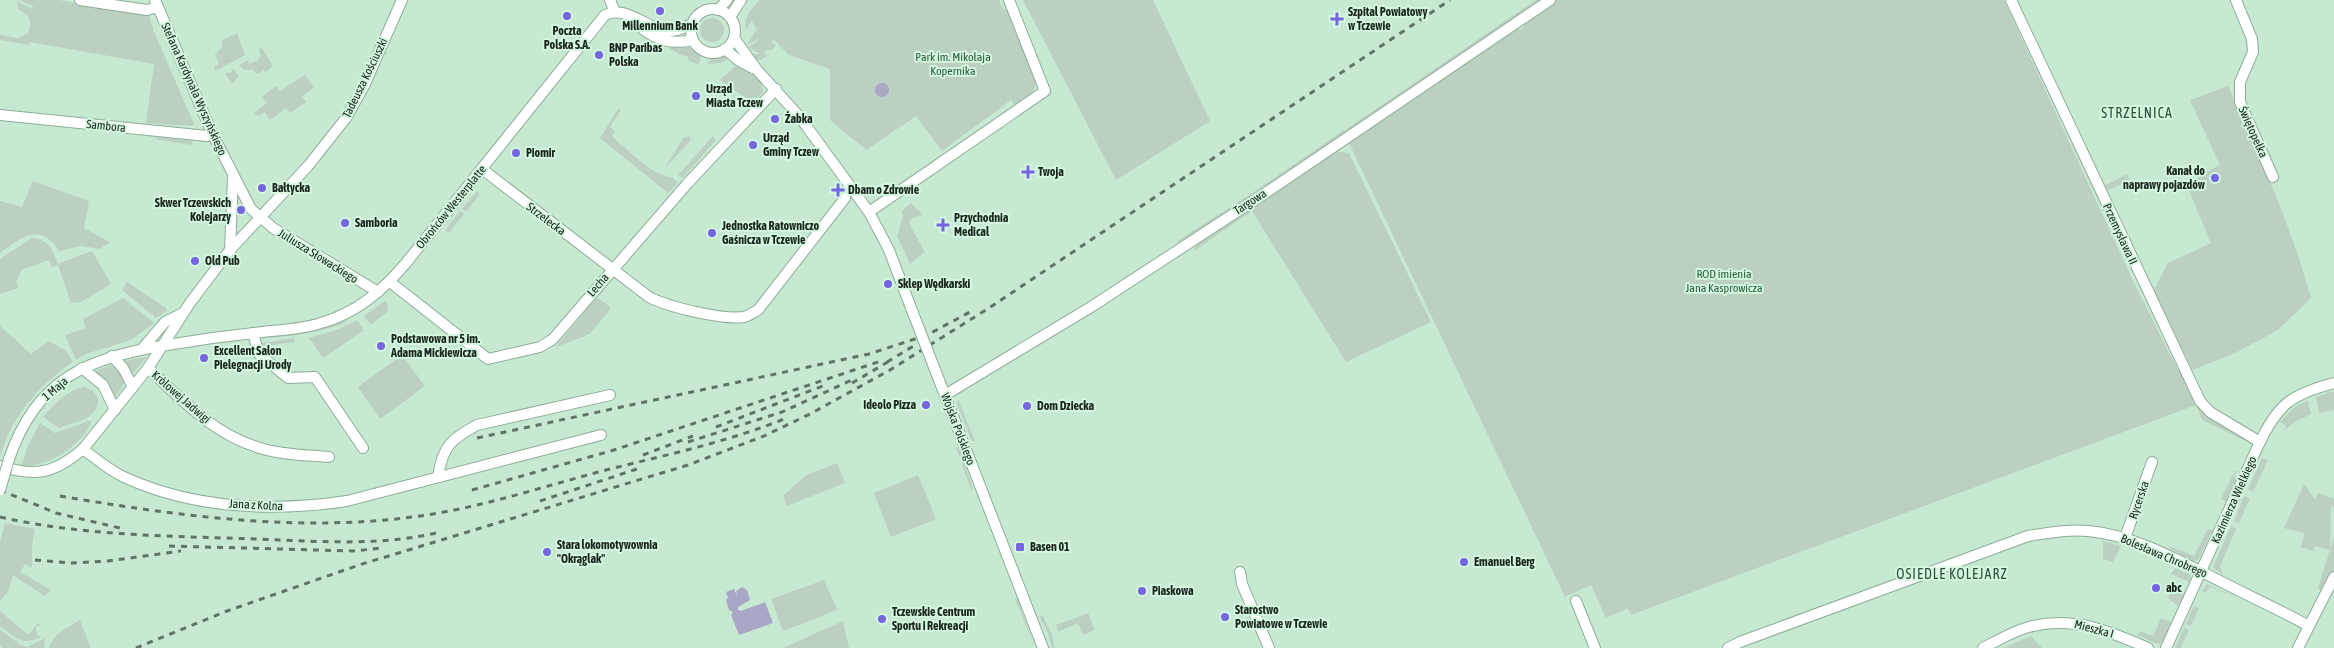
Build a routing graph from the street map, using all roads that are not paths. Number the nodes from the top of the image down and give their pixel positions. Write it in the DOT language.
graph roads {
  1 [pos="80,0"];
  2 [pos="402,0"];
  3 [pos="610,0"];
  4 [pos="727,0"];
  5 [pos="741,0"];
  6 [pos="1009,0"];
  7 [pos="1550,0"];
  8 [pos="2011,0"];
  9 [pos="2236,0"];
  10 [pos="157,4"];
  11 [pos="718,10"];
  12 [pos="610,13"];
  13 [pos="630,16"];
  14 [pos="730,17"];
  15 [pos="692,24"];
  16 [pos="734,38"];
  17 [pos="693,40"];
  18 [pos="725,49"];
  19 [pos="757,70"];
  20 [pos="776,89"];
  21 [pos="0,115"];
  22 [pos="212,134"];
  23 [pos="482,169"];
  24 [pos="233,177"];
  25 [pos="2273,178"];
  26 [pos="845,198"];
  27 [pos="869,212"];
  28 [pos="261,218"];
  29 [pos="230,250"];
  30 [pos="612,269"];
  31 [pos="390,282"];
  32 [pos="378,292"];
  33 [pos="184,313"];
  34 [pos="253,333"];
  35 [pos="162,346"];
  36 [pos="142,349"];
  37 [pos="112,356"];
  38 [pos="82,368"];
  39 [pos="148,368"];
  40 [pos="2334,383"];
  41 [pos="133,387"];
  42 [pos="610,394"];
  43 [pos="945,395"];
  44 [pos="114,410"];
  45 [pos="601,435"];
  46 [pos="2260,442"];
  47 [pos="363,448"];
  48 [pos="82,450"];
  49 [pos="329,457"];
  50 [pos="2152,462"];
  51 [pos="0,466"];
  52 [pos="438,476"];
  53 [pos="0,490"];
  54 [pos="2125,538"];
  55 [pos="2202,571"];
  56 [pos="1240,572"];
  57 [pos="2334,577"];
  58 [pos="1576,601"];
  59 [pos="2309,626"];
  60 [pos="1043,648"];
  61 [pos="1269,648"];
  62 [pos="1595,648"];
  63 [pos="1728,648"];
  64 [pos="1983,648"];
  65 [pos="2148,648"];
  66 [pos="2166,648"];
  67 [pos="2298,648"];
  1 -- 10 [label="street"];
  2 -- 28 [label="street, Tadeusza Kościuszki"];
  3 -- 12 [label="street"];
  4 -- 11 [label="street"];
  5 -- 14 [label="street"];
  6 -- 27 [label="street"];
  7 -- 43 [label="street, Targowa"];
  8 -- 46 [label="street, Przemysława II"];
  9 -- 25 [label="street, Świętopełka"];
  10 -- 22 [label="street, Stefana Kardynała Wyszyńskiego"];
  11 -- 14 [label="street"];
  11 -- 15 [label="street"];
  12 -- 13 [label="street"];
  12 -- 23 [label="street, Obrońców Westerplatte"];
  13 -- 15 [label="street"];
  13 -- 17 [label="street"];
  14 -- 16 [label="street"];
  15 -- 17 [label="street"];
  16 -- 18 [label="street"];
  16 -- 19 [label="street, Wojska Polskiego"];
  17 -- 18 [label="street"];
  18 -- 19 [label="street, Wojska Polskiego"];
  19 -- 20 [label="street, Wojska Polskiego"];
  20 -- 27 [label="street, Wojska Polskiego"];
  20 -- 30 [label="street, Lecha"];
  21 -- 22 [label="street, Sambora"];
  22 -- 24 [label="street, Stefana Kardynała Wyszyńskiego"];
  23 -- 30 [label="street, Strzelecka"];
  23 -- 31 [label="street, Obrońców Westerplatte"];
  24 -- 28 [label="street, Stefana Kardynała Wyszyńskiego"];
  24 -- 29 [label="street, Stefana Kardynała Wyszyńskiego"];
  26 -- 30 [label="street, Strzelecka"];
  27 -- 43 [label="street, Wojska Polskiego, bridge"];
  28 -- 29 [label="street"];
  28 -- 32 [label="street, Juliusza Słowackiego"];
  29 -- 33 [label="street"];
  30 -- 31 [label="street, Lecha"];
  31 -- 32 [label="street, Obrońców Westerplatte"];
  32 -- 34 [label="street, Obrońców Westerplatte"];
  33 -- 35 [label="street"];
  33 -- 36 [label="street"];
  34 -- 35 [label="street, Obrońców Westerplatte"];
  34 -- 47 [label="street"];
  35 -- 36 [label="street, 1 Maja"];
  35 -- 39 [label="street"];
  36 -- 37 [label="street, 1 Maja"];
  37 -- 38 [label="street, 1 Maja"];
  37 -- 41 [label="street"];
  38 -- 44 [label="street"];
  38 -- 53 [label="street, 1 Maja, bridge"];
  39 -- 41 [label="street"];
  39 -- 49 [label="street, Królowej Jadwigi"];
  40 -- 46 [label="street, Kazimierza Wielkiego"];
  41 -- 44 [label="street"];
  42 -- 52 [label="street"];
  43 -- 60 [label="street, Wojska Polskiego"];
  44 -- 48 [label="street"];
  45 -- 52 [label="street, Jana z Kolna"];
  46 -- 55 [label="street, Kazimierza Wielkiego"];
  48 -- 51 [label="street"];
  48 -- 52 [label="street, Jana z Kolna"];
  50 -- 54 [label="street, Rycerska"];
  54 -- 55 [label="street, Bolesława Chrobrego"];
  54 -- 63 [label="street, Bolesława Chrobrego"];
  55 -- 59 [label="street, Bolesława Chrobrego"];
  55 -- 66 [label="street, Kazimierza Wielkiego"];
  56 -- 61 [label="street"];
  57 -- 59 [label="street"];
  58 -- 62 [label="street"];
  59 -- 67 [label="street"];
  64 -- 65 [label="street, Mieszka I"];
}
